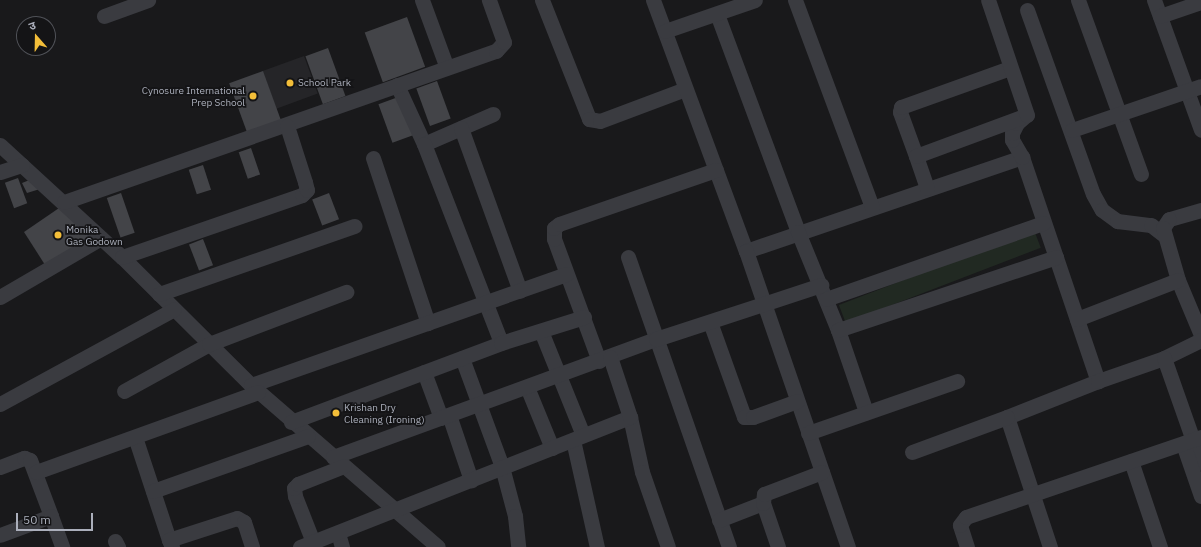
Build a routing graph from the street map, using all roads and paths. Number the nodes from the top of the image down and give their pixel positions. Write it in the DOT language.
graph roads {
  1 [pos="148,0"];
  2 [pos="422,0"];
  3 [pos="489,0"];
  4 [pos="542,0"];
  5 [pos="653,0"];
  6 [pos="755,0"];
  7 [pos="795,0"];
  8 [pos="988,0"];
  9 [pos="1078,0"];
  10 [pos="1154,0"];
  11 [pos="1201,2"];
  12 [pos="1027,10"];
  13 [pos="717,14"];
  14 [pos="104,16"];
  15 [pos="1160,16"];
  16 [pos="665,31"];
  17 [pos="447,68"];
  18 [pos="1010,68"];
  19 [pos="397,86"];
  20 [pos="1201,86"];
  21 [pos="684,89"];
  22 [pos="1186,91"];
  23 [pos="1118,113"];
  24 [pos="493,114"];
  25 [pos="1027,114"];
  26 [pos="287,126"];
  27 [pos="461,128"];
  28 [pos="1072,130"];
  29 [pos="1201,130"];
  30 [pos="0,144"];
  31 [pos="424,144"];
  32 [pos="916,156"];
  33 [pos="1022,157"];
  34 [pos="372,158"];
  35 [pos="22,165"];
  36 [pos="716,170"];
  37 [pos="0,172"];
  38 [pos="1141,174"];
  39 [pos="928,188"];
  40 [pos="64,202"];
  41 [pos="872,207"];
  42 [pos="1201,210"];
  43 [pos="1043,223"];
  44 [pos="354,226"];
  45 [pos="798,232"];
  46 [pos="1164,235"];
  47 [pos="101,238"];
  48 [pos="746,251"];
  49 [pos="122,256"];
  50 [pos="628,257"];
  51 [pos="1056,257"];
  52 [pos="566,274"];
  53 [pos="1178,280"];
  54 [pos="821,285"];
  55 [pos="520,291"];
  56 [pos="346,292"];
  57 [pos="159,294"];
  58 [pos="0,297"];
  59 [pos="826,299"];
  60 [pos="484,304"];
  61 [pos="764,305"];
  62 [pos="174,309"];
  63 [pos="584,317"];
  64 [pos="1077,319"];
  65 [pos="710,322"];
  66 [pos="428,323"];
  67 [pos="838,330"];
  68 [pos="541,331"];
  69 [pos="1201,335"];
  70 [pos="656,339"];
  71 [pos="1201,340"];
  72 [pos="501,343"];
  73 [pos="209,344"];
  74 [pos="462,358"];
  75 [pos="1164,358"];
  76 [pos="605,359"];
  77 [pos="424,372"];
  78 [pos="560,375"];
  79 [pos="957,381"];
  80 [pos="1098,382"];
  81 [pos="527,387"];
  82 [pos="254,388"];
  83 [pos="124,391"];
  84 [pos="797,401"];
  85 [pos="0,404"];
  86 [pos="480,405"];
  87 [pos="866,412"];
  88 [pos="445,417"];
  89 [pos="630,417"];
  90 [pos="1007,417"];
  91 [pos="291,422"];
  92 [pos="808,433"];
  93 [pos="308,436"];
  94 [pos="135,438"];
  95 [pos="578,438"];
  96 [pos="1192,441"];
  97 [pos="552,448"];
  98 [pos="912,452"];
  99 [pos="338,461"];
  100 [pos="1131,461"];
  101 [pos="1201,463"];
  102 [pos="0,467"];
  103 [pos="502,467"];
  104 [pos="36,472"];
  105 [pos="822,472"];
  106 [pos="471,480"];
  107 [pos="153,491"];
  108 [pos="1033,493"];
  109 [pos="1201,496"];
  110 [pos="763,503"];
  111 [pos="392,509"];
  112 [pos="51,516"];
  113 [pos="719,520"];
  114 [pos="0,535"];
  115 [pos="340,540"];
  116 [pos="171,544"];
  117 [pos="306,545"];
  118 [pos="62,547"];
  119 [pos="252,547"];
  120 [pos="438,547"];
  121 [pos="518,547"];
  122 [pos="597,547"];
  123 [pos="668,547"];
  124 [pos="729,547"];
  125 [pos="778,547"];
  126 [pos="848,547"];
  127 [pos="967,547"];
  128 [pos="1050,547"];
  129 [pos="1160,547"];
  1 -- 14 [label="street"];
  2 -- 17 [label="street"];
  3 -- 17 [label="street"];
  4 -- 21 [label="street"];
  5 -- 16 [label="street"];
  6 -- 13 [label="street"];
  7 -- 41 [label="street"];
  8 -- 18 [label="street"];
  9 -- 23 [label="street"];
  10 -- 15 [label="street"];
  11 -- 15 [label="street"];
  12 -- 28 [label="street"];
  13 -- 16 [label="street"];
  13 -- 45 [label="street"];
  15 -- 22 [label="street"];
  16 -- 21 [label="street"];
  17 -- 19 [label="street"];
  18 -- 25 [label="street"];
  18 -- 32 [label="street"];
  19 -- 26 [label="street"];
  19 -- 31 [label="street"];
  20 -- 22 [label="street"];
  21 -- 36 [label="street"];
  22 -- 23 [label="street"];
  22 -- 29 [label="street"];
  23 -- 28 [label="street"];
  23 -- 38 [label="street"];
  24 -- 27 [label="street"];
  25 -- 32 [label="street"];
  25 -- 33 [label="street"];
  26 -- 40 [label="street"];
  26 -- 49 [label="street"];
  27 -- 31 [label="street"];
  27 -- 55 [label="street"];
  28 -- 46 [label="street"];
  30 -- 35 [label="street"];
  31 -- 60 [label="street"];
  32 -- 39 [label="street"];
  33 -- 39 [label="street"];
  33 -- 43 [label="street"];
  34 -- 66 [label="street"];
  35 -- 37 [label="street"];
  35 -- 40 [label="street"];
  36 -- 48 [label="street"];
  36 -- 52 [label="street"];
  39 -- 41 [label="street"];
  40 -- 47 [label="street"];
  41 -- 45 [label="street"];
  42 -- 46 [label="street"];
  43 -- 51 [label="street"];
  43 -- 59 [label="street"];
  44 -- 57 [label="street"];
  45 -- 48 [label="street"];
  45 -- 54 [label="street"];
  46 -- 53 [label="street"];
  47 -- 49 [label="street"];
  47 -- 58 [label="street"];
  48 -- 61 [label="street"];
  49 -- 57 [label="street"];
  50 -- 70 [label="street"];
  51 -- 64 [label="street"];
  51 -- 67 [label="street"];
  52 -- 55 [label="street"];
  52 -- 63 [label="street"];
  53 -- 64 [label="street"];
  53 -- 69 [label="street"];
  54 -- 59 [label="street"];
  54 -- 61 [label="street"];
  55 -- 60 [label="street"];
  56 -- 73 [label="street"];
  57 -- 62 [label="street"];
  59 -- 67 [label="street"];
  60 -- 66 [label="street"];
  60 -- 72 [label="street"];
  61 -- 65 [label="street"];
  61 -- 84 [label="street"];
  62 -- 73 [label="street"];
  62 -- 85 [label="street"];
  63 -- 68 [label="street"];
  63 -- 76 [label="street"];
  64 -- 80 [label="street"];
  65 -- 70 [label="street"];
  65 -- 84 [label="street"];
  66 -- 82 [label="street"];
  67 -- 87 [label="street"];
  68 -- 72 [label="street"];
  68 -- 78 [label="street"];
  70 -- 76 [label="street"];
  70 -- 113 [label="street"];
  71 -- 75 [label="street"];
  72 -- 74 [label="street"];
  73 -- 82 [label="street"];
  73 -- 83 [label="street"];
  74 -- 77 [label="street"];
  74 -- 86 [label="street"];
  75 -- 80 [label="street"];
  75 -- 96 [label="street"];
  76 -- 78 [label="street"];
  76 -- 89 [label="street"];
  77 -- 88 [label="street"];
  77 -- 91 [label="street"];
  78 -- 81 [label="street"];
  78 -- 95 [label="street"];
  79 -- 87 [label="street"];
  80 -- 90 [label="street"];
  81 -- 86 [label="street"];
  81 -- 97 [label="street"];
  82 -- 91 [label="street"];
  82 -- 94 [label="street"];
  84 -- 92 [label="street"];
  86 -- 88 [label="street"];
  86 -- 103 [label="street"];
  87 -- 92 [label="street"];
  88 -- 99 [label="street"];
  88 -- 106 [label="street"];
  89 -- 95 [label="street"];
  89 -- 123 [label="street"];
  90 -- 98 [label="street"];
  90 -- 108 [label="street"];
  91 -- 93 [label="street"];
  92 -- 105 [label="street"];
  93 -- 99 [label="street"];
  93 -- 107 [label="street"];
  94 -- 104 [label="street"];
  94 -- 107 [label="street"];
  95 -- 97 [label="street"];
  95 -- 122 [label="street"];
  96 -- 100 [label="street"];
  96 -- 101 [label="street"];
  96 -- 109 [label="street"];
  97 -- 103 [label="street"];
  99 -- 111 [label="street"];
  99 -- 117 [label="street"];
  100 -- 108 [label="street"];
  100 -- 129 [label="street"];
  102 -- 104 [label="street"];
  103 -- 106 [label="street"];
  103 -- 121 [label="street"];
  104 -- 112 [label="street"];
  105 -- 110 [label="street"];
  105 -- 126 [label="street"];
  106 -- 111 [label="street"];
  107 -- 116 [label="street"];
  108 -- 127 [label="street"];
  108 -- 128 [label="street"];
  110 -- 113 [label="street"];
  110 -- 125 [label="street"];
  111 -- 115 [label="street"];
  111 -- 120 [label="street"];
  112 -- 114 [label="street"];
  112 -- 118 [label="street"];
  113 -- 124 [label="street"];
  115 -- 117 [label="street"];
  116 -- 119 [label="street"];
}
